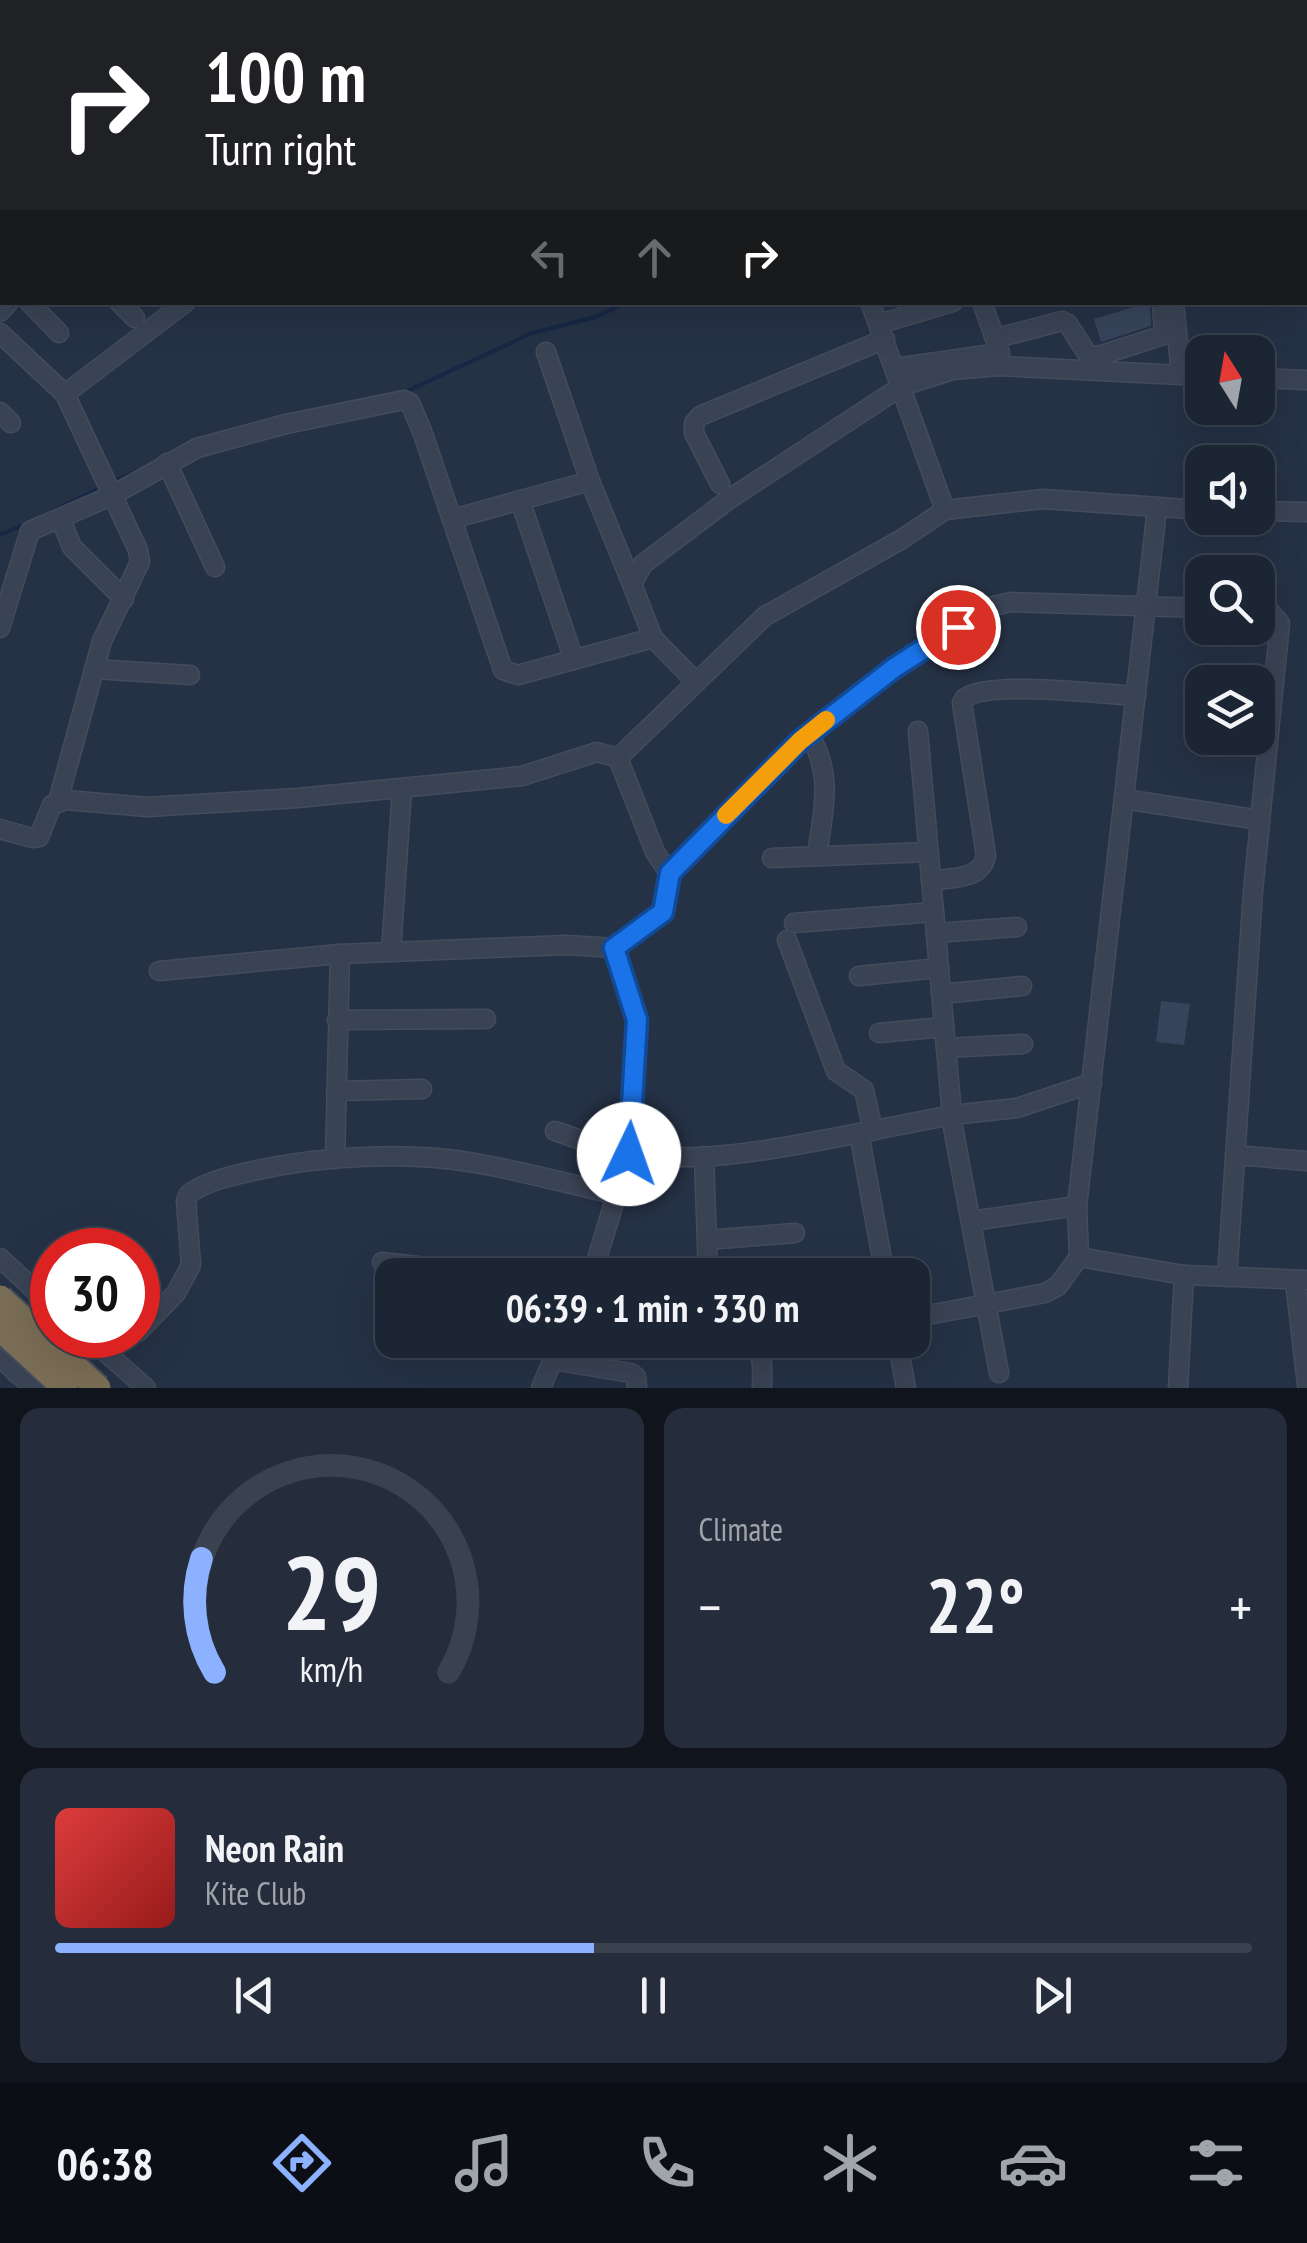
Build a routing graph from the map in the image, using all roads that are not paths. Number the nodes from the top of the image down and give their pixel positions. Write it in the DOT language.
graph roads {
  1 [pos="32,305"];
  2 [pos="122,305"];
  3 [pos="182,305"];
  4 [pos="871,305"];
  5 [pos="946,305"];
  6 [pos="983,305"];
  7 [pos="1162,305"];
  8 [pos="1174,305"];
  9 [pos="134,318"];
  10 [pos="882,332"];
  11 [pos="0,333"];
  12 [pos="58,333"];
  13 [pos="996,338"];
  14 [pos="546,352"];
  15 [pos="896,368"];
  16 [pos="1181,375"];
  17 [pos="1185,375"];
  18 [pos="1275,379"];
  19 [pos="1307,380"];
  20 [pos="902,386"];
  21 [pos="65,394"];
  22 [pos="167,463"];
  23 [pos="590,481"];
  24 [pos="720,484"];
  25 [pos="110,494"];
  26 [pos="520,500"];
  27 [pos="1157,509"];
  28 [pos="945,510"];
  29 [pos="1185,510"];
  30 [pos="1275,511"];
  31 [pos="1307,512"];
  32 [pos="452,518"];
  33 [pos="61,520"];
  34 [pos="216,567"];
  35 [pos="632,584"];
  36 [pos="124,599"];
  37 [pos="1146,604"];
  38 [pos="1185,607"];
  39 [pos="1275,617"];
  40 [pos="1,624"];
  41 [pos="653,638"];
  42 [pos="574,660"];
  43 [pos="94,669"];
  44 [pos="190,675"];
  45 [pos="696,682"];
  46 [pos="1136,696"];
  47 [pos="918,731"];
  48 [pos="809,734"];
  49 [pos="618,758"];
  50 [pos="402,789"];
  51 [pos="1124,798"];
  52 [pos="58,801"];
  53 [pos="1260,820"];
  54 [pos="0,828"];
  55 [pos="929,852"];
  56 [pos="816,856"];
  57 [pos="772,858"];
  58 [pos="670,873"];
  59 [pos="932,881"];
  60 [pos="934,912"];
  61 [pos="1018,927"];
  62 [pos="936,933"];
  63 [pos="614,948"];
  64 [pos="390,952"];
  65 [pos="340,954"];
  66 [pos="939,968"];
  67 [pos="159,971"];
  68 [pos="859,976"];
  69 [pos="1022,986"];
  70 [pos="941,994"];
  71 [pos="486,1018"];
  72 [pos="337,1020"];
  73 [pos="944,1026"];
  74 [pos="879,1034"];
  75 [pos="1023,1044"];
  76 [pos="946,1048"];
  77 [pos="1092,1083"];
  78 [pos="422,1089"];
  79 [pos="336,1091"];
  80 [pos="952,1115"];
  81 [pos="556,1131"];
  82 [pos="866,1132"];
  83 [pos="629,1154"];
  84 [pos="704,1156"];
  85 [pos="1235,1156"];
  86 [pos="335,1158"];
  87 [pos="1307,1162"];
  88 [pos="617,1195"];
  89 [pos="1077,1206"];
  90 [pos="971,1221"];
  91 [pos="794,1233"];
  92 [pos="706,1240"];
  93 [pos="1079,1257"];
  94 [pos="0,1258"];
  95 [pos="597,1258"];
  96 [pos="707,1258"];
  97 [pos="883,1258"];
  98 [pos="1184,1275"];
  99 [pos="22,1276"];
  100 [pos="1226,1278"];
  101 [pos="1301,1281"];
  102 [pos="30,1284"];
  103 [pos="0,1298"];
  104 [pos="986,1302"];
  105 [pos="160,1309"];
  106 [pos="0,1310"];
  107 [pos="30,1312"];
  108 [pos="930,1314"];
  109 [pos="0,1328"];
  110 [pos="0,1336"];
  111 [pos="30,1344"];
  112 [pos="0,1358"];
  113 [pos="112,1358"];
  114 [pos="762,1358"];
  115 [pos="900,1358"];
  116 [pos="552,1360"];
  117 [pos="16,1373"];
  118 [pos="1000,1374"];
  119 [pos="1307,1384"];
  120 [pos="34,1388"];
  121 [pos="65,1388"];
  122 [pos="98,1388"];
  123 [pos="146,1388"];
  124 [pos="541,1388"];
  125 [pos="638,1388"];
  126 [pos="762,1388"];
  127 [pos="906,1388"];
  128 [pos="1178,1388"];
  1 -- 12 [label="street"];
  2 -- 9 [label="street"];
  3 -- 21 [label="street"];
  4 -- 10 [label="street"];
  5 -- 10 [label="street"];
  6 -- 13 [label="street"];
  7 -- 13 [label="street"];
  8 -- 16 [label="street"];
  10 -- 15 [label="street"];
  10 -- 24 [label="street"];
  11 -- 21 [label="street"];
  13 -- 15 [label="street"];
  14 -- 23 [label="street"];
  15 -- 20 [label="street"];
  16 -- 17 [label="street"];
  16 -- 20 [label="street"];
  18 -- 19 [label="street"];
  20 -- 28 [label="street"];
  20 -- 35 [label="street"];
  21 -- 25 [label="street"];
  22 -- 25 [label="street"];
  22 -- 32 [label="street"];
  22 -- 34 [label="street"];
  23 -- 26 [label="street"];
  23 -- 35 [label="street"];
  25 -- 33 [label="street"];
  25 -- 36 [label="street"];
  26 -- 32 [label="street"];
  26 -- 42 [label="street"];
  27 -- 28 [label="street"];
  27 -- 29 [label="street"];
  27 -- 37 [label="street"];
  28 -- 45 [label="street"];
  30 -- 31 [label="street"];
  32 -- 42 [label="street"];
  33 -- 36 [label="street"];
  33 -- 40 [label="street"];
  35 -- 41 [label="street"];
  36 -- 43 [label="street"];
  37 -- 38 [label="street"];
  37 -- 46 [label="street"];
  37 -- 48 [label="street"];
  39 -- 53 [label="street"];
  41 -- 42 [label="street"];
  41 -- 45 [label="street"];
  43 -- 44 [label="street"];
  43 -- 52 [label="street"];
  45 -- 49 [label="street"];
  46 -- 51 [label="street"];
  46 -- 59 [label="street"];
  47 -- 55 [label="street"];
  48 -- 56 [label="street"];
  48 -- 58 [label="street"];
  49 -- 50 [label="street"];
  49 -- 58 [label="street"];
  50 -- 52 [label="street"];
  50 -- 64 [label="street"];
  51 -- 53 [label="street"];
  51 -- 77 [label="street"];
  52 -- 54 [label="street"];
  53 -- 85 [label="street"];
  55 -- 56 [label="street"];
  55 -- 59 [label="street"];
  56 -- 57 [label="street"];
  58 -- 63 [label="street"];
  59 -- 60 [label="street"];
  60 -- 62 [label="street"];
  60 -- 82 [label="street"];
  61 -- 62 [label="street"];
  62 -- 66 [label="street"];
  63 -- 64 [label="street"];
  63 -- 83 [label="street"];
  64 -- 65 [label="street"];
  65 -- 67 [label="street"];
  65 -- 72 [label="street"];
  66 -- 68 [label="street"];
  66 -- 70 [label="street"];
  69 -- 70 [label="street"];
  70 -- 73 [label="street"];
  71 -- 72 [label="street"];
  72 -- 79 [label="street"];
  73 -- 74 [label="street"];
  73 -- 76 [label="street"];
  75 -- 76 [label="street"];
  76 -- 80 [label="street"];
  77 -- 80 [label="street"];
  77 -- 89 [label="street"];
  78 -- 79 [label="street"];
  79 -- 86 [label="street"];
  80 -- 82 [label="street"];
  80 -- 90 [label="street"];
  81 -- 83 [label="street"];
  82 -- 84 [label="street"];
  82 -- 97 [label="street"];
  83 -- 84 [label="street"];
  83 -- 88 [label="street"];
  84 -- 92 [label="street"];
  85 -- 87 [label="street"];
  85 -- 100 [label="street"];
  86 -- 88 [label="street"];
  86 -- 105 [label="street"];
  88 -- 95 [label="street"];
  89 -- 90 [label="street"];
  89 -- 93 [label="street"];
  90 -- 104 [label="street"];
  91 -- 92 [label="street"];
  92 -- 96 [label="street"];
  93 -- 98 [label="street"];
  93 -- 104 [label="street"];
  94 -- 99 [label="street"];
  98 -- 100 [label="street"];
  98 -- 128 [label="street"];
  99 -- 102 [label="street"];
  99 -- 106 [label="street"];
  100 -- 101 [label="street"];
  101 -- 119 [label="street"];
  103 -- 122 [label="highway, bridge"];
  104 -- 108 [label="street"];
  104 -- 118 [label="street"];
  107 -- 110 [label="street"];
  109 -- 121 [label="highway, bridge"];
  111 -- 117 [label="street"];
  112 -- 117 [label="street"];
  113 -- 123 [label="street"];
  114 -- 126 [label="street"];
  115 -- 127 [label="street"];
  116 -- 124 [label="street"];
  116 -- 125 [label="street"];
  117 -- 120 [label="street"];
}
